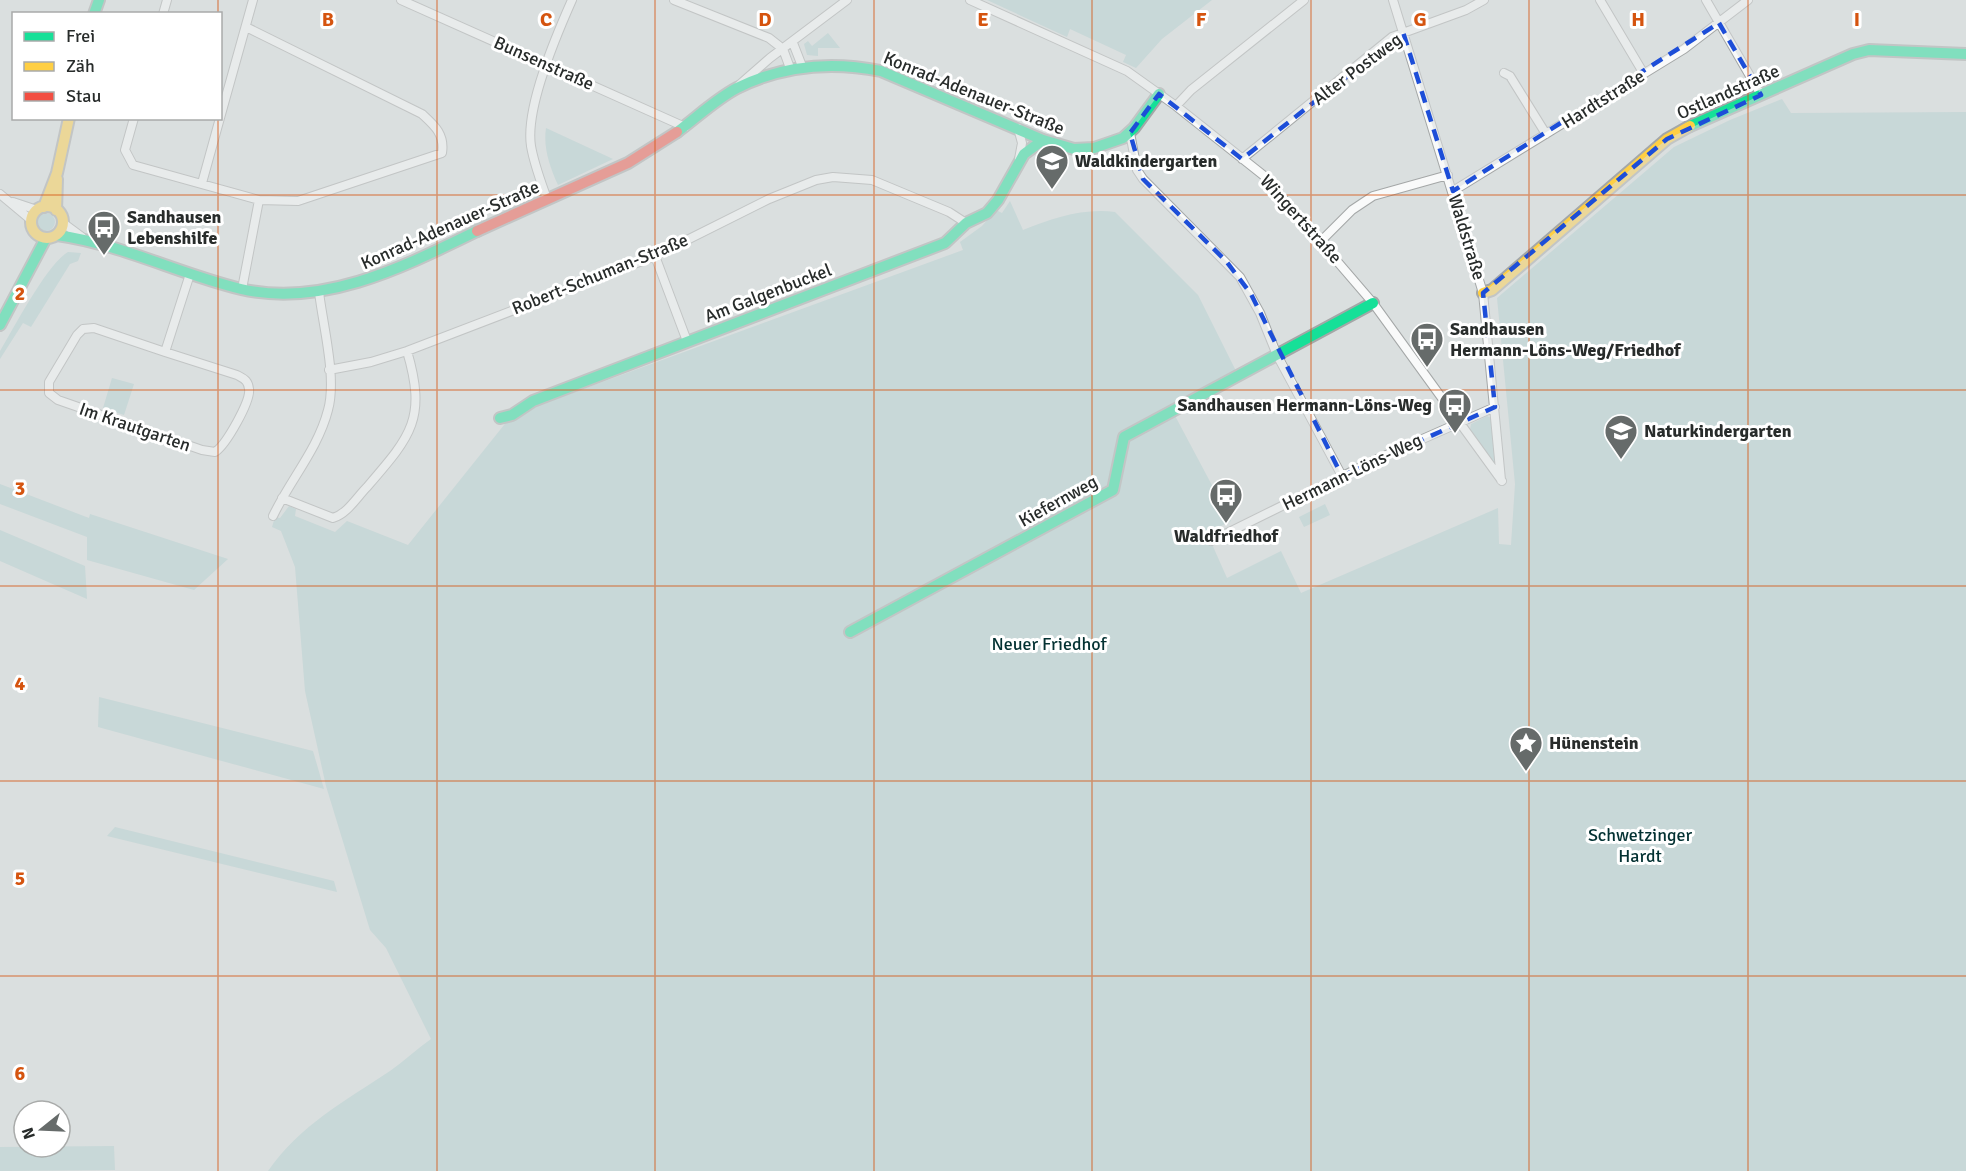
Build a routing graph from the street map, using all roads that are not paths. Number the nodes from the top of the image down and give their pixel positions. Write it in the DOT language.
graph roads {
  1 [pos="253,0"];
  2 [pos="401,0"];
  3 [pos="572,0"];
  4 [pos="674,0"];
  5 [pos="848,0"];
  6 [pos="970,0"];
  7 [pos="1304,0"];
  8 [pos="1392,0"];
  9 [pos="1484,0"];
  10 [pos="1600,0"];
  11 [pos="1706,0"];
  12 [pos="1748,0"];
  13 [pos="1719,22"];
  14 [pos="246,27"];
  15 [pos="1403,32"];
  16 [pos="793,43"];
  17 [pos="783,49"];
  18 [pos="1966,54"];
  19 [pos="547,63"];
  20 [pos="802,66"];
  21 [pos="790,68"];
  22 [pos="1504,73"];
  23 [pos="1644,74"];
  24 [pos="735,89"];
  25 [pos="1159,94"];
  26 [pos="1761,95"];
  27 [pos="1176,106"];
  28 [pos="222,111"];
  29 [pos="69,120"];
  30 [pos="133,120"];
  31 [pos="219,120"];
  32 [pos="685,127"];
  33 [pos="1018,128"];
  34 [pos="1130,133"];
  35 [pos="1546,134"];
  36 [pos="1043,140"];
  37 [pos="1242,159"];
  38 [pos="1018,162"];
  39 [pos="57,173"];
  40 [pos="1448,175"];
  41 [pos="202,183"];
  42 [pos="1453,191"];
  43 [pos="0,194"];
  44 [pos="547,199"];
  45 [pos="259,200"];
  46 [pos="11,202"];
  47 [pos="41,208"];
  48 [pos="56,210"];
  49 [pos="31,220"];
  50 [pos="63,223"];
  51 [pos="966,223"];
  52 [pos="46,236"];
  53 [pos="86,239"];
  54 [pos="1321,241"];
  55 [pos="655,256"];
  56 [pos="190,274"];
  57 [pos="242,289"];
  58 [pos="319,292"];
  59 [pos="1484,293"];
  60 [pos="1373,303"];
  61 [pos="0,325"];
  62 [pos="687,341"];
  63 [pos="407,351"];
  64 [pos="165,352"];
  65 [pos="1278,355"];
  66 [pos="329,370"];
  67 [pos="1495,407"];
  68 [pos="500,418"];
  69 [pos="1459,422"];
  70 [pos="1342,476"];
  71 [pos="1502,481"];
  72 [pos="282,498"];
  73 [pos="273,516"];
  74 [pos="1211,542"];
  75 [pos="850,632"];
  1 -- 14 [label="street"];
  2 -- 19 [label="street, Bunsenstraße"];
  3 -- 19 [label="street"];
  4 -- 17 [label="street"];
  5 -- 16 [label="street"];
  6 -- 25 [label="street, Wingertstraße"];
  7 -- 27 [label="street"];
  8 -- 15 [label="street, Waldstraße"];
  9 -- 15 [label="street, Alter Postweg"];
  10 -- 23 [label="street"];
  11 -- 13 [label="street"];
  12 -- 13 [label="street, Hardtstraße"];
  13 -- 23 [label="street, Hardtstraße"];
  13 -- 26 [label="street"];
  14 -- 28 [label="street"];
  14 -- 45 [label="street"];
  15 -- 37 [label="street, Alter Postweg"];
  15 -- 40 [label="street, Waldstraße"];
  16 -- 17 [label="street"];
  16 -- 20 [label="street"];
  17 -- 21 [label="street"];
  17 -- 24 [label="street"];
  18 -- 26 [label="street, Ostlandstraße"];
  19 -- 32 [label="street, Bunsenstraße"];
  19 -- 44 [label="street"];
  20 -- 21 [label="street, Konrad-Adenauer-Straße"];
  20 -- 33 [label="street, Konrad-Adenauer-Straße"];
  21 -- 24 [label="street, Konrad-Adenauer-Straße"];
  22 -- 35 [label="street"];
  23 -- 35 [label="street, Hardtstraße"];
  24 -- 32 [label="street, Konrad-Adenauer-Straße"];
  25 -- 27 [label="street, Wingertstraße"];
  25 -- 34 [label="street"];
  26 -- 59 [label="street, Ostlandstraße"];
  27 -- 37 [label="street, Wingertstraße"];
  29 -- 39 [label="street"];
  30 -- 41 [label="street"];
  31 -- 41 [label="street"];
  32 -- 44 [label="street, Konrad-Adenauer-Straße"];
  33 -- 36 [label="street, Konrad-Adenauer-Straße"];
  33 -- 38 [label="street, Am Galgenbuckel"];
  34 -- 36 [label="street, Konrad-Adenauer-Straße"];
  34 -- 65 [label="street"];
  35 -- 42 [label="street, Hardtstraße"];
  36 -- 38 [label="street, Am Galgenbuckel"];
  37 -- 54 [label="street, Wingertstraße"];
  38 -- 51 [label="street, Am Galgenbuckel"];
  39 -- 47 [label="street"];
  39 -- 48 [label="street"];
  40 -- 42 [label="street, Waldstraße"];
  40 -- 54 [label="street"];
  41 -- 45 [label="street"];
  42 -- 59 [label="street, Waldstraße"];
  43 -- 46 [label="street"];
  44 -- 58 [label="street, Konrad-Adenauer-Straße"];
  45 -- 57 [label="street"];
  46 -- 47 [label="street"];
  46 -- 49 [label="street"];
  47 -- 48 [label="street"];
  47 -- 49 [label="street"];
  48 -- 50 [label="street"];
  49 -- 52 [label="street"];
  50 -- 52 [label="street"];
  50 -- 53 [label="street, Konrad-Adenauer-Straße"];
  51 -- 55 [label="street, Robert-Schuman-Straße"];
  51 -- 62 [label="street, Am Galgenbuckel"];
  52 -- 53 [label="street, Konrad-Adenauer-Straße"];
  52 -- 61 [label="street"];
  53 -- 56 [label="street, Konrad-Adenauer-Straße"];
  54 -- 60 [label="street, Wingertstraße"];
  55 -- 62 [label="street"];
  55 -- 63 [label="street, Robert-Schuman-Straße"];
  56 -- 57 [label="street, Konrad-Adenauer-Straße"];
  56 -- 64 [label="street"];
  57 -- 58 [label="street, Konrad-Adenauer-Straße"];
  58 -- 66 [label="street"];
  59 -- 67 [label="street, Waldstraße"];
  60 -- 65 [label="street, Kiefernweg"];
  60 -- 69 [label="street, Wingertstraße"];
  62 -- 68 [label="street, Am Galgenbuckel"];
  63 -- 66 [label="street, Robert-Schuman-Straße"];
  63 -- 72 [label="street"];
  64 -- 64 [label="street, Im Krautgarten"];
  65 -- 70 [label="street"];
  65 -- 75 [label="street, Kiefernweg"];
  66 -- 72 [label="street"];
  67 -- 69 [label="street, Hermann-Löns-Weg"];
  67 -- 71 [label="street, Waldstraße"];
  69 -- 70 [label="street, Hermann-Löns-Weg"];
  69 -- 71 [label="street, Wingertstraße"];
  70 -- 74 [label="street, Hermann-Löns-Weg"];
  72 -- 73 [label="street"];
}
